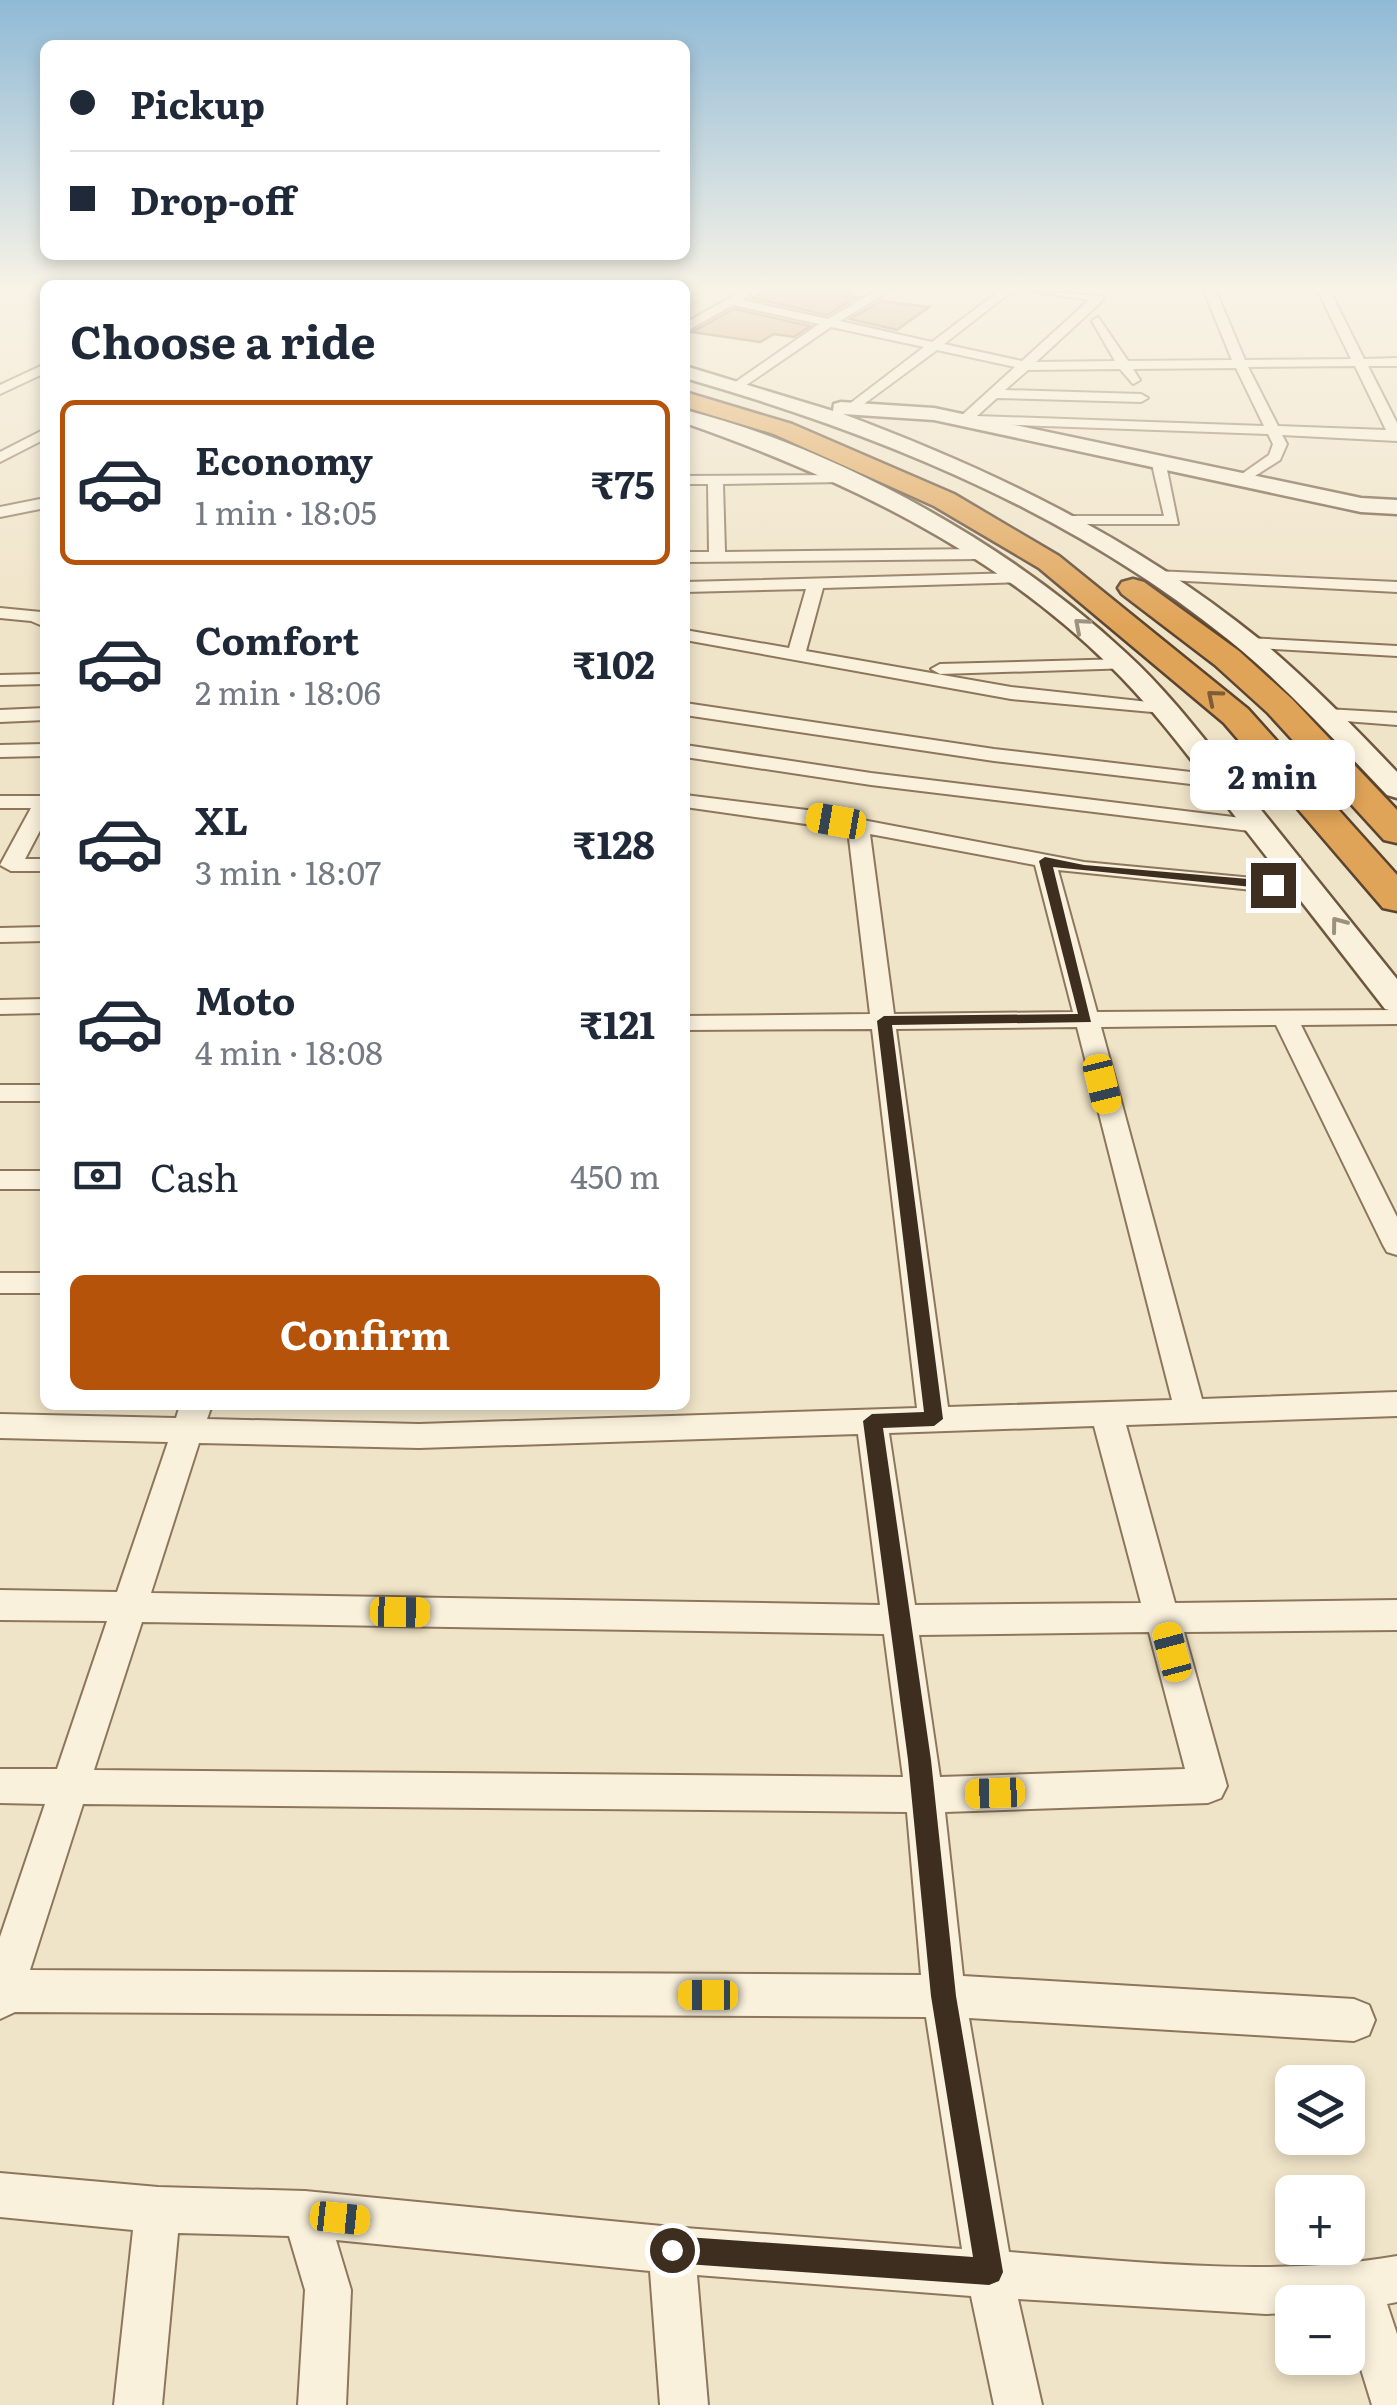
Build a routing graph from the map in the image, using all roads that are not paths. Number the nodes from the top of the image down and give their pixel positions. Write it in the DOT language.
graph roads {
  1 [pos="703,403"];
  2 [pos="734,403"];
  3 [pos="756,403"];
  4 [pos="860,403"];
  5 [pos="984,403"];
  6 [pos="1142,403"];
  7 [pos="1261,403"];
  8 [pos="1378,403"];
  9 [pos="853,408"];
  10 [pos="690,416"];
  11 [pos="772,420"];
  12 [pos="965,420"];
  13 [pos="1148,426"];
  14 [pos="1276,431"];
  15 [pos="1396,436"];
  16 [pos="40,437"];
  17 [pos="0,458"];
  18 [pos="1158,460"];
  19 [pos="841,479"];
  20 [pos="1244,479"];
  21 [pos="690,480"];
  22 [pos="714,480"];
  23 [pos="40,505"];
  24 [pos="1397,507"];
  25 [pos="0,512"];
  26 [pos="1069,521"];
  27 [pos="980,554"];
  28 [pos="690,556"];
  29 [pos="717,556"];
  30 [pos="1154,576"];
  31 [pos="1022,578"];
  32 [pos="816,583"];
  33 [pos="690,586"];
  34 [pos="1397,587"];
  35 [pos="0,613"];
  36 [pos="40,619"];
  37 [pos="690,637"];
  38 [pos="1248,644"];
  39 [pos="1397,651"];
  40 [pos="796,654"];
  41 [pos="1126,664"];
  42 [pos="869,670"];
  43 [pos="40,679"];
  44 [pos="0,680"];
  45 [pos="690,710"];
  46 [pos="1167,710"];
  47 [pos="40,714"];
  48 [pos="1326,715"];
  49 [pos="0,716"];
  50 [pos="1397,718"];
  51 [pos="40,750"];
  52 [pos="0,751"];
  53 [pos="690,752"];
  54 [pos="1225,782"];
  55 [pos="1397,788"];
  56 [pos="0,802"];
  57 [pos="40,802"];
  58 [pos="690,802"];
  59 [pos="40,810"];
  60 [pos="858,826"];
  61 [pos="1258,826"];
  62 [pos="1397,832"];
  63 [pos="1045,861"];
  64 [pos="5,865"];
  65 [pos="40,865"];
  66 [pos="1310,889"];
  67 [pos="1397,898"];
  68 [pos="40,934"];
  69 [pos="0,935"];
  70 [pos="1397,1002"];
  71 [pos="0,1006"];
  72 [pos="40,1006"];
  73 [pos="1397,1017"];
  74 [pos="1086,1018"];
  75 [pos="1286,1018"];
  76 [pos="884,1021"];
  77 [pos="690,1023"];
  78 [pos="40,1093"];
  79 [pos="0,1094"];
  80 [pos="0,1180"];
  81 [pos="40,1180"];
  82 [pos="1397,1245"];
  83 [pos="0,1282"];
  84 [pos="40,1283"];
  85 [pos="1397,1404"];
  86 [pos="1190,1411"];
  87 [pos="1107,1414"];
  88 [pos="679,1416"];
  89 [pos="192,1418"];
  90 [pos="531,1419"];
  91 [pos="934,1419"];
  92 [pos="872,1421"];
  93 [pos="0,1426"];
  94 [pos="0,1604"];
  95 [pos="130,1608"];
  96 [pos="1397,1615"];
  97 [pos="1162,1619"];
  98 [pos="902,1620"];
  99 [pos="0,1786"];
  100 [pos="70,1788"];
  101 [pos="924,1795"];
  102 [pos="1,1993"];
  103 [pos="944,1996"];
  104 [pos="1354,2020"];
  105 [pos="0,2194"];
  106 [pos="158,2210"];
  107 [pos="305,2214"];
  108 [pos="672,2250"];
  109 [pos="989,2272"];
  110 [pos="1377,2283"];
  111 [pos="138,2405"];
  112 [pos="322,2405"];
  113 [pos="684,2405"];
  114 [pos="1018,2405"];
  115 [pos="1396,2405"];
  1 -- 11 [label="highway"];
  2 -- 11 [label="highway"];
  3 -- 11 [label="street"];
  4 -- 9 [label="street"];
  5 -- 12 [label="street"];
  6 -- 13 [label="street"];
  7 -- 14 [label="street"];
  8 -- 15 [label="street"];
  9 -- 11 [label="street"];
  9 -- 12 [label="street"];
  10 -- 11 [label="street"];
  11 -- 19 [label="street"];
  11 -- 26 [label="street"];
  11 -- 62 [label="highway"];
  67 -- 11 [label="highway, one-way"];
  12 -- 13 [label="street"];
  12 -- 18 [label="street"];
  13 -- 14 [label="street"];
  14 -- 15 [label="street"];
  14 -- 20 [label="street"];
  16 -- 17 [label="street"];
  18 -- 20 [label="street"];
  18 -- 26 [label="street"];
  19 -- 22 [label="street"];
  19 -- 27 [label="street"];
  20 -- 24 [label="street"];
  21 -- 22 [label="street"];
  22 -- 29 [label="street"];
  23 -- 25 [label="street"];
  26 -- 30 [label="street"];
  27 -- 29 [label="street"];
  27 -- 31 [label="street"];
  28 -- 29 [label="street"];
  30 -- 34 [label="street"];
  30 -- 38 [label="street"];
  31 -- 32 [label="street"];
  41 -- 31 [label="street, one-way"];
  32 -- 33 [label="street"];
  32 -- 40 [label="street"];
  35 -- 36 [label="street"];
  37 -- 40 [label="street"];
  38 -- 39 [label="street"];
  38 -- 48 [label="street"];
  40 -- 42 [label="street"];
  41 -- 42 [label="street"];
  41 -- 46 [label="street"];
  42 -- 46 [label="street"];
  43 -- 44 [label="street"];
  45 -- 54 [label="street"];
  46 -- 54 [label="street"];
  47 -- 49 [label="street"];
  48 -- 50 [label="street"];
  48 -- 55 [label="street"];
  51 -- 52 [label="street"];
  53 -- 61 [label="street"];
  54 -- 61 [label="street"];
  56 -- 57 [label="street"];
  58 -- 60 [label="street"];
  59 -- 64 [label="street"];
  60 -- 63 [label="street"];
  60 -- 76 [label="street"];
  61 -- 66 [label="street"];
  63 -- 66 [label="street"];
  63 -- 74 [label="street"];
  64 -- 65 [label="street"];
  70 -- 66 [label="street, one-way"];
  68 -- 69 [label="street"];
  71 -- 72 [label="street"];
  73 -- 75 [label="street"];
  74 -- 75 [label="street"];
  74 -- 76 [label="street"];
  74 -- 86 [label="street"];
  75 -- 82 [label="street"];
  76 -- 77 [label="street"];
  76 -- 91 [label="street"];
  78 -- 79 [label="street"];
  80 -- 81 [label="street"];
  83 -- 84 [label="street"];
  85 -- 86 [label="street"];
  86 -- 87 [label="street"];
  87 -- 91 [label="street"];
  87 -- 97 [label="street"];
  88 -- 90 [label="street"];
  88 -- 92 [label="street"];
  89 -- 90 [label="street"];
  89 -- 93 [label="street"];
  89 -- 95 [label="street"];
  91 -- 92 [label="street"];
  92 -- 98 [label="street"];
  94 -- 95 [label="street"];
  95 -- 98 [label="street"];
  95 -- 100 [label="street"];
  96 -- 97 [label="street"];
  97 -- 98 [label="street"];
  97 -- 101 [label="street"];
  98 -- 101 [label="street"];
  99 -- 100 [label="street"];
  100 -- 101 [label="street"];
  100 -- 102 [label="street"];
  101 -- 103 [label="street"];
  102 -- 103 [label="street"];
  103 -- 104 [label="street"];
  103 -- 109 [label="street"];
  105 -- 106 [label="street"];
  106 -- 107 [label="street"];
  106 -- 111 [label="street"];
  107 -- 108 [label="street"];
  107 -- 112 [label="street"];
  108 -- 109 [label="street"];
  108 -- 113 [label="street"];
  109 -- 110 [label="street"];
  109 -- 114 [label="street"];
  110 -- 115 [label="street"];
}
